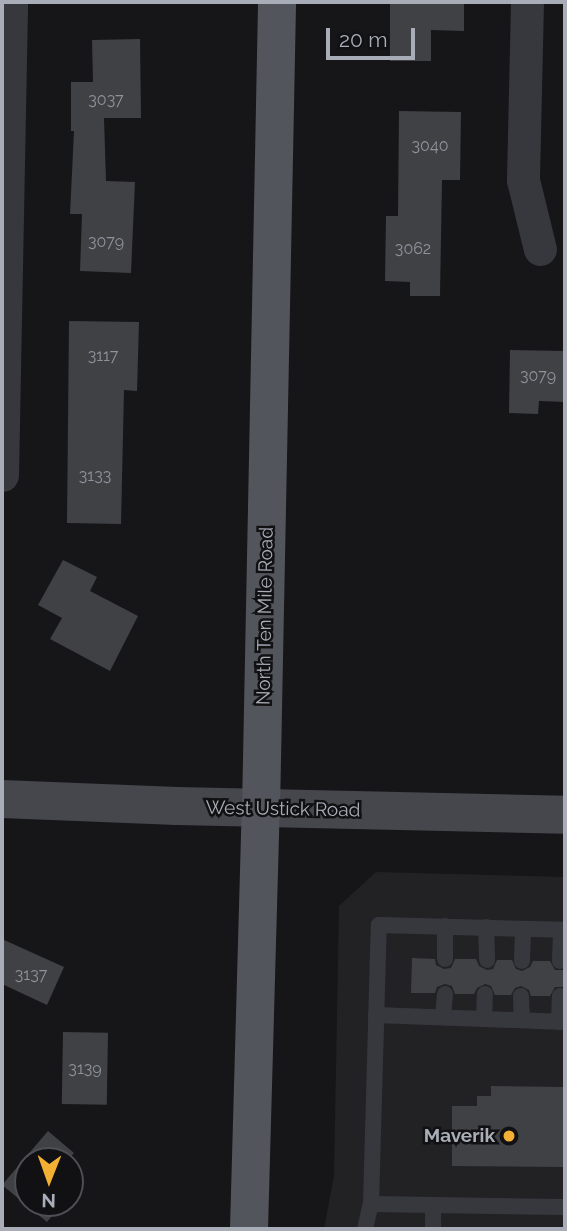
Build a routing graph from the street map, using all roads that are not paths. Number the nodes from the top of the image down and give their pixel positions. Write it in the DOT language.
graph roads {
  1 [pos="11,2"];
  2 [pos="277,2"];
  3 [pos="527,2"];
  4 [pos="540,248"];
  5 [pos="2,475"];
  6 [pos="2,799"];
  7 [pos="261,809"];
  8 [pos="565,816"];
  9 [pos="445,926"];
  10 [pos="486,927"];
  11 [pos="523,929"];
  12 [pos="563,930"];
  13 [pos="445,959"];
  14 [pos="487,960"];
  15 [pos="522,961"];
  16 [pos="560,961"];
  17 [pos="444,994"];
  18 [pos="485,994"];
  19 [pos="521,996"];
  20 [pos="559,996"];
  21 [pos="376,1015"];
  22 [pos="443,1017"];
  23 [pos="484,1019"];
  24 [pos="522,1020"];
  25 [pos="562,1022"];
  26 [pos="371,1204"];
  27 [pos="433,1205"];
  28 [pos="565,1207"];
  29 [pos="249,1229"];
  30 [pos="365,1229"];
  31 [pos="433,1229"];
  1 -- 5 [label="street"];
  2 -- 7 [label="main road, North Ten Mile Road"];
  3 -- 4 [label="street"];
  6 -- 7 [label="main road, West Ustick Road"];
  7 -- 8 [label="main road, West Ustick Road"];
  7 -- 29 [label="main road, North Ten Mile Road"];
  9 -- 10 [label="lane"];
  9 -- 13 [label="lane"];
  9 -- 21 [label="lane"];
  10 -- 11 [label="lane"];
  10 -- 14 [label="lane"];
  11 -- 12 [label="lane"];
  11 -- 15 [label="lane"];
  12 -- 16 [label="lane"];
  17 -- 22 [label="lane"];
  18 -- 23 [label="lane"];
  19 -- 24 [label="lane"];
  20 -- 25 [label="lane"];
  21 -- 22 [label="lane"];
  21 -- 26 [label="lane"];
  22 -- 23 [label="lane"];
  23 -- 24 [label="lane"];
  24 -- 25 [label="lane"];
  26 -- 27 [label="lane"];
  26 -- 30 [label="lane"];
  27 -- 28 [label="lane"];
  27 -- 31 [label="lane"];
}
